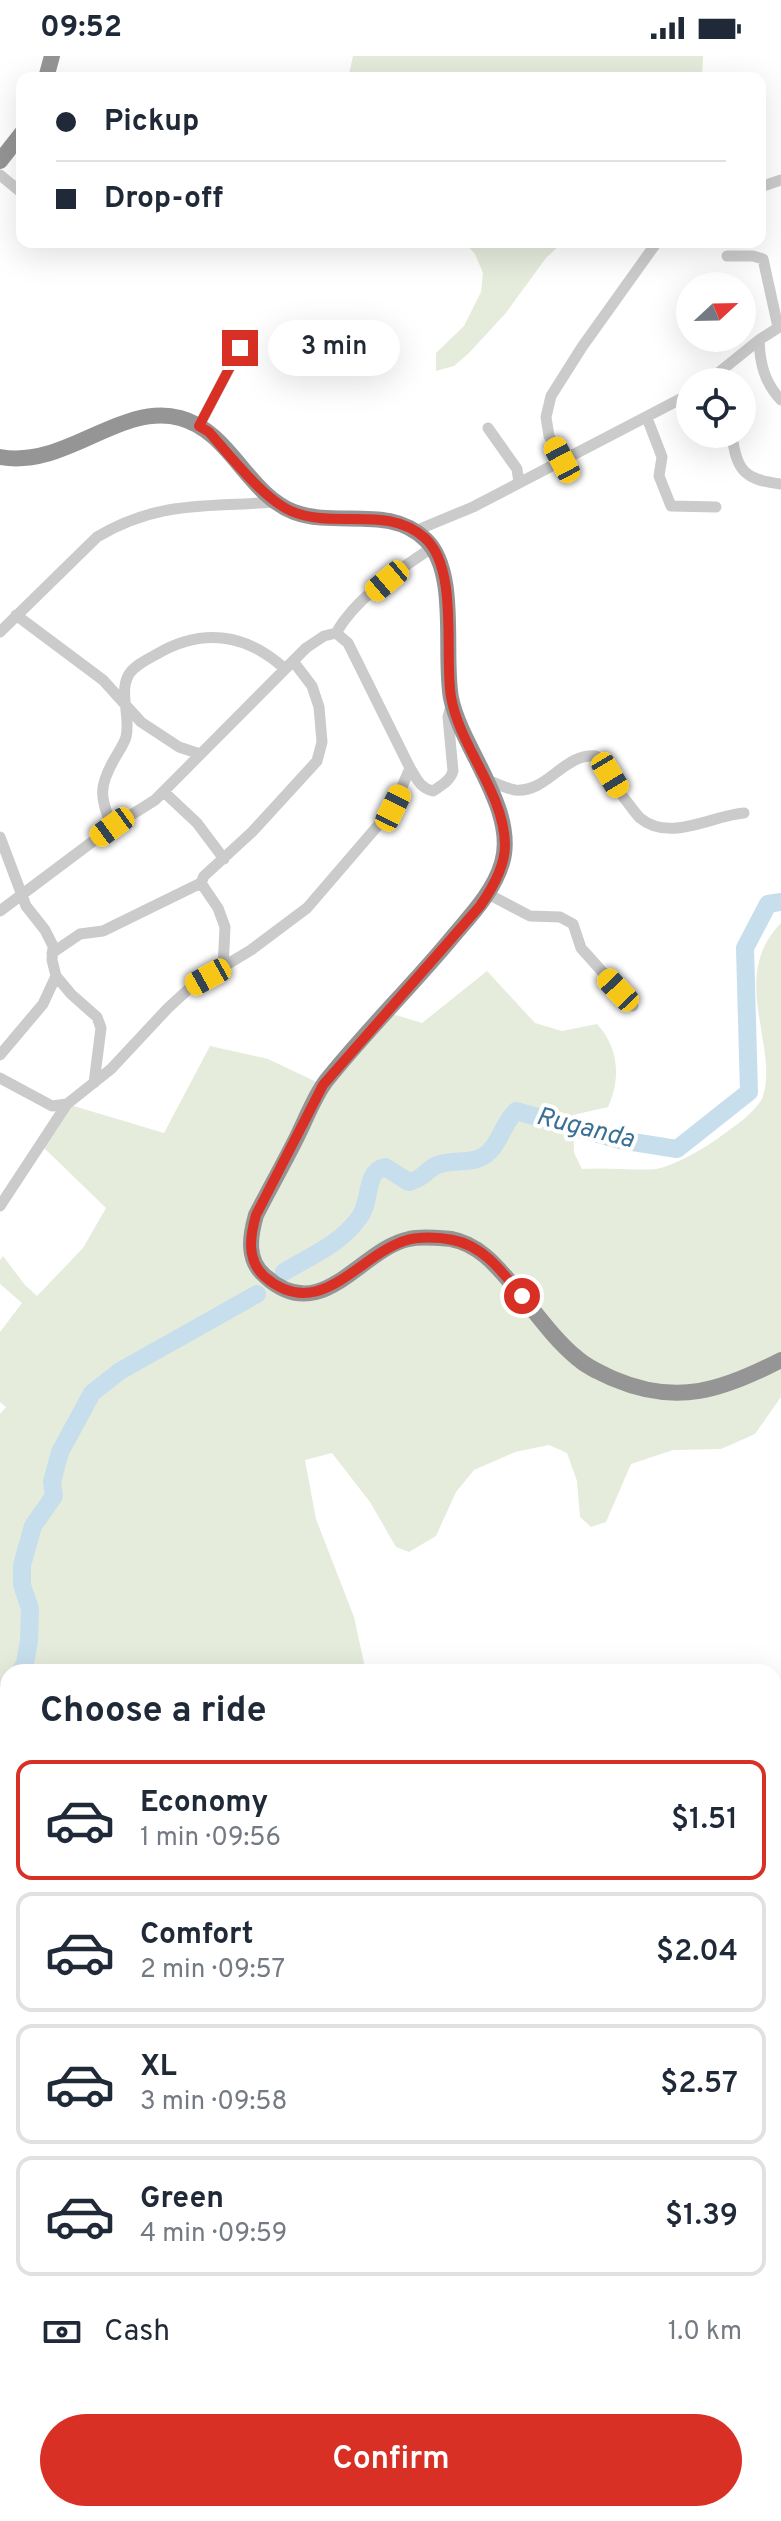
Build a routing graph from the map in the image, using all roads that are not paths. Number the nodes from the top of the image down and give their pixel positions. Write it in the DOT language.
graph roads {
  1 [pos="16,141"];
  2 [pos="0,161"];
  3 [pos="0,175"];
  4 [pos="16,188"];
  5 [pos="653,248"];
  6 [pos="727,256"];
  7 [pos="779,326"];
  8 [pos="759,340"];
  9 [pos="240,348"];
  10 [pos="724,368"];
  11 [pos="781,400"];
  12 [pos="676,402"];
  13 [pos="647,418"];
  14 [pos="199,426"];
  15 [pos="488,428"];
  16 [pos="736,448"];
  17 [pos="0,457"];
  18 [pos="562,460"];
  19 [pos="519,483"];
  20 [pos="781,484"];
  21 [pos="273,502"];
  22 [pos="716,507"];
  23 [pos="415,531"];
  24 [pos="433,547"];
  25 [pos="16,615"];
  26 [pos="0,632"];
  27 [pos="336,633"];
  28 [pos="289,665"];
  29 [pos="452,701"];
  30 [pos="125,703"];
  31 [pos="200,754"];
  32 [pos="410,768"];
  33 [pos="484,779"];
  34 [pos="164,792"];
  35 [pos="744,813"];
  36 [pos="112,827"];
  37 [pos="0,837"];
  38 [pos="224,859"];
  39 [pos="201,883"];
  40 [pos="21,893"];
  41 [pos="488,894"];
  42 [pos="0,911"];
  43 [pos="52,953"];
  44 [pos="223,969"];
  45 [pos="56,976"];
  46 [pos="633,1006"];
  47 [pos="0,1055"];
  48 [pos="0,1078"];
  49 [pos="94,1083"];
  50 [pos="67,1104"];
  51 [pos="0,1206"];
  52 [pos="781,1360"];
  1 -- 2 [label="highway"];
  3 -- 4 [label="street"];
  5 -- 18 [label="street"];
  6 -- 7 [label="street"];
  7 -- 8 [label="street"];
  8 -- 10 [label="street"];
  8 -- 11 [label="street"];
  9 -- 14 [label="street"];
  12 -- 13 [label="street"];
  13 -- 18 [label="street"];
  13 -- 22 [label="street"];
  14 -- 17 [label="highway"];
  14 -- 21 [label="highway"];
  15 -- 19 [label="street"];
  16 -- 20 [label="street"];
  18 -- 19 [label="street"];
  19 -- 23 [label="street"];
  21 -- 23 [label="highway"];
  21 -- 25 [label="street"];
  23 -- 24 [label="highway"];
  24 -- 27 [label="street"];
  24 -- 29 [label="highway"];
  25 -- 26 [label="street"];
  25 -- 30 [label="street"];
  27 -- 28 [label="street"];
  27 -- 32 [label="street"];
  28 -- 30 [label="street"];
  28 -- 31 [label="street"];
  28 -- 38 [label="street"];
  29 -- 32 [label="street"];
  29 -- 33 [label="highway"];
  30 -- 31 [label="street"];
  30 -- 36 [label="street"];
  31 -- 34 [label="street"];
  32 -- 44 [label="street"];
  33 -- 35 [label="street"];
  33 -- 41 [label="highway"];
  34 -- 36 [label="street"];
  34 -- 38 [label="street"];
  36 -- 40 [label="street"];
  37 -- 40 [label="street"];
  38 -- 39 [label="street"];
  39 -- 43 [label="street"];
  39 -- 44 [label="street"];
  40 -- 42 [label="street"];
  40 -- 43 [label="street"];
  41 -- 46 [label="street"];
  41 -- 52 [label="highway"];
  43 -- 45 [label="street"];
  44 -- 49 [label="street"];
  45 -- 47 [label="street"];
  45 -- 49 [label="street"];
  48 -- 50 [label="street"];
  49 -- 50 [label="street"];
  50 -- 51 [label="street"];
}
